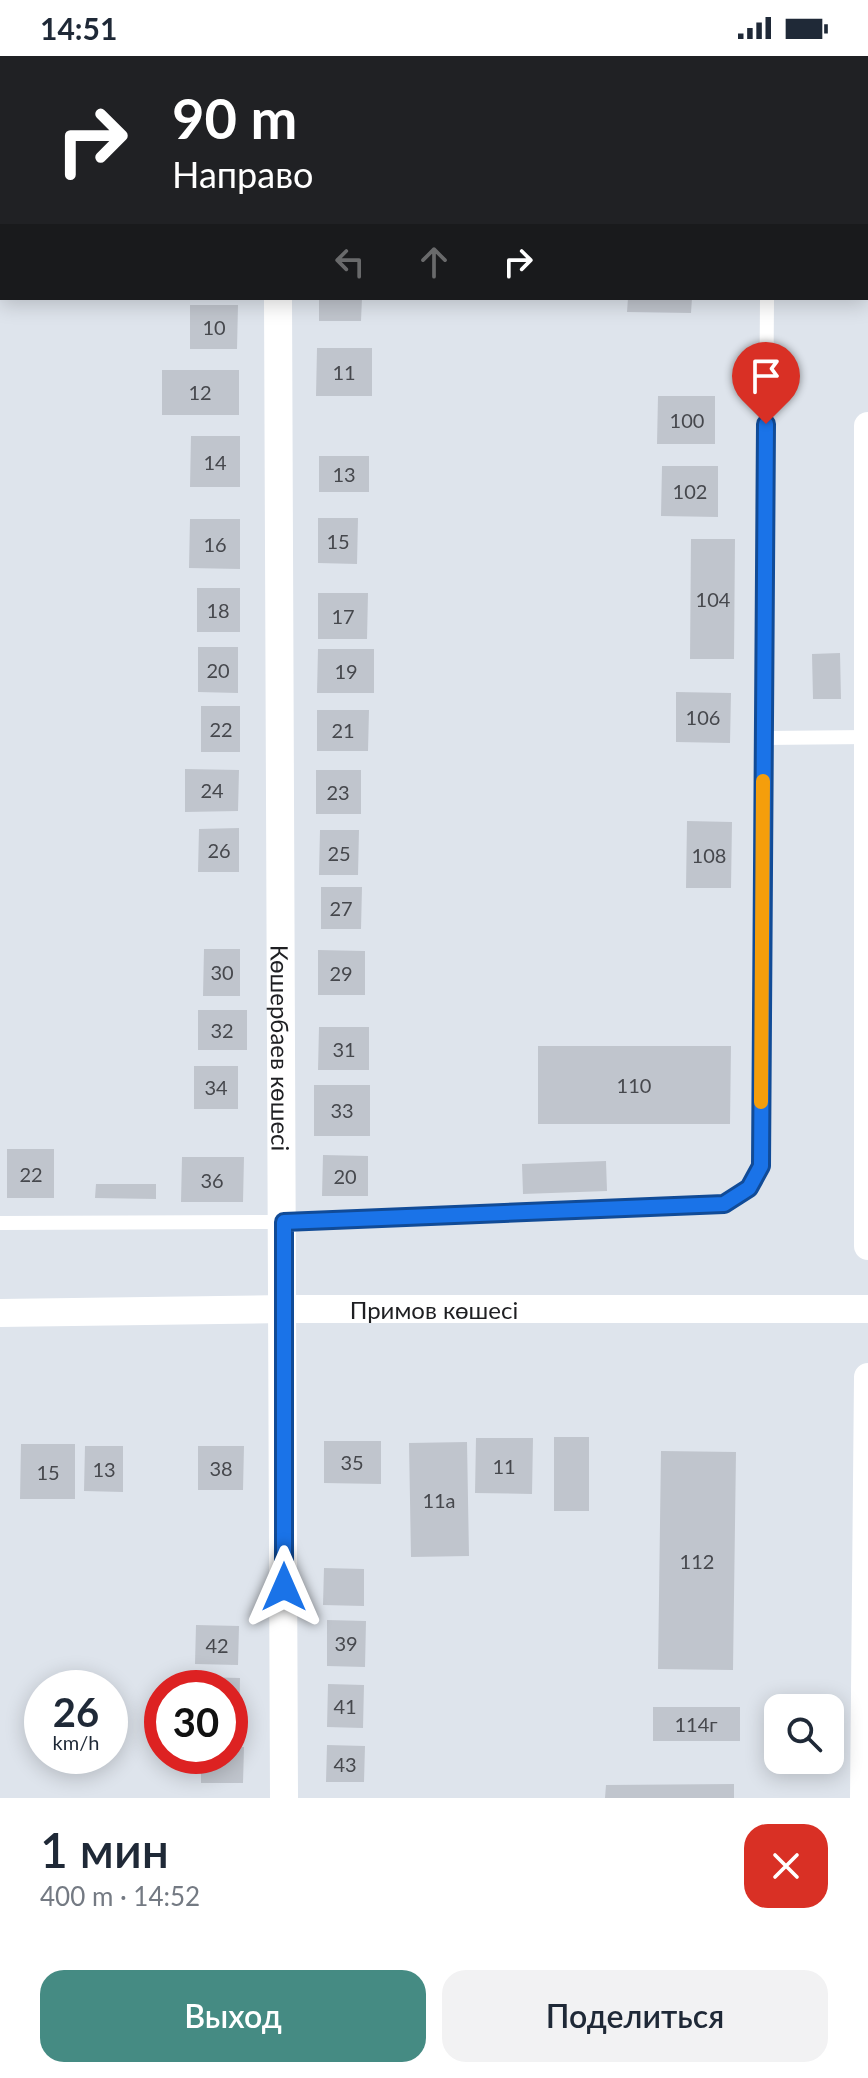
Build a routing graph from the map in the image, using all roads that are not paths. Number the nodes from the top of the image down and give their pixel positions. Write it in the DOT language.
graph roads {
  1 [pos="278,300"];
  2 [pos="767,300"];
  3 [pos="868,426"];
  4 [pos="868,589"];
  5 [pos="868,737"];
  6 [pos="764,738"];
  7 [pos="284,1222"];
  8 [pos="0,1223"];
  9 [pos="868,1246"];
  10 [pos="284,1309"];
  11 [pos="868,1309"];
  12 [pos="0,1313"];
  13 [pos="868,1377"];
  14 [pos="284,1798"];
  15 [pos="864,1798"];
  1 -- 7 [label="street, Көшербаев көшесі"];
  2 -- 6 [label="lane"];
  3 -- 4 [label="street"];
  4 -- 5 [label="street"];
  5 -- 6 [label="lane"];
  5 -- 9 [label="street"];
  6 -- 7 [label="lane"];
  7 -- 8 [label="lane"];
  7 -- 10 [label="street, Көшербаев көшесі"];
  10 -- 11 [label="street, Примов көшесі"];
  10 -- 12 [label="street, Примов көшесі"];
  10 -- 14 [label="street, Көшербаев көшесі"];
  13 -- 15 [label="street"];
}
